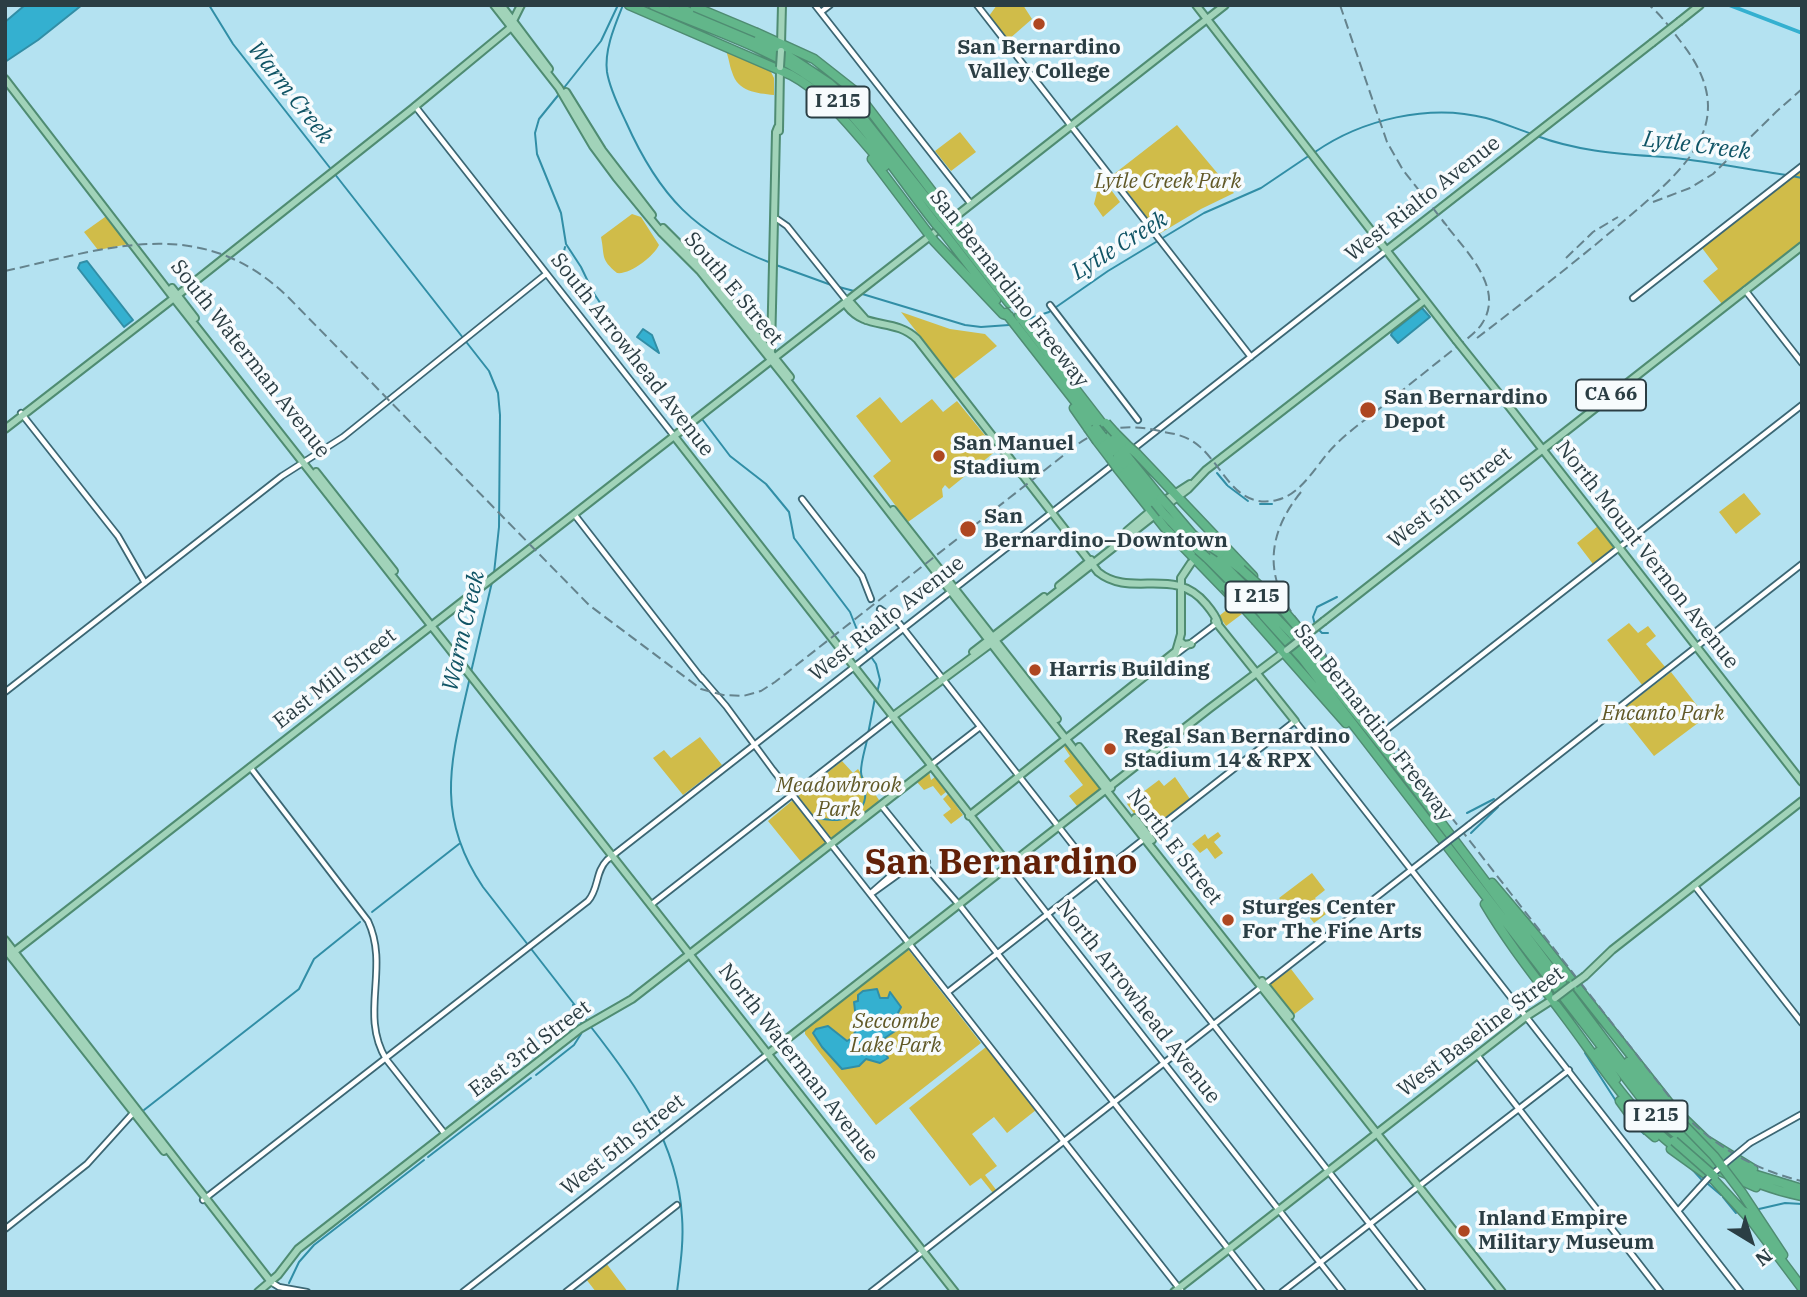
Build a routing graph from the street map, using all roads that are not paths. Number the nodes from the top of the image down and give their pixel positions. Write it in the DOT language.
graph roads {
  1 [pos="494,5"];
  2 [pos="501,5"];
  3 [pos="521,5"];
  4 [pos="629,5"];
  5 [pos="637,5"];
  6 [pos="673,5"];
  7 [pos="782,5"];
  8 [pos="815,5"];
  9 [pos="830,5"];
  10 [pos="977,5"];
  11 [pos="1196,5"];
  12 [pos="1225,5"];
  13 [pos="1700,5"];
  14 [pos="696,6"];
  15 [pos="653,9"];
  16 [pos="821,12"];
  17 [pos="1207,20"];
  18 [pos="512,24"];
  19 [pos="764,43"];
  20 [pos="781,45"];
  21 [pos="780,69"];
  22 [pos="5,76"];
  23 [pos="844,80"];
  24 [pos="829,104"];
  25 [pos="415,105"];
  26 [pos="1071,126"];
  27 [pos="778,127"];
  28 [pos="1802,166"];
  29 [pos="910,184"];
  30 [pos="971,204"];
  31 [pos="953,218"];
  32 [pos="777,219"];
  33 [pos="931,236"];
  34 [pos="1802,246"];
  35 [pos="1387,250"];
  36 [pos="774,258"];
  37 [pos="546,274"];
  38 [pos="1745,290"];
  39 [pos="175,295"];
  40 [pos="1633,298"];
  41 [pos="850,299"];
  42 [pos="1425,300"];
  43 [pos="1050,305"];
  44 [pos="1018,318"];
  45 [pos="772,356"];
  46 [pos="1251,356"];
  47 [pos="1802,363"];
  48 [pos="1802,405"];
  49 [pos="22,414"];
  50 [pos="1138,420"];
  51 [pos="1098,426"];
  52 [pos="5,427"];
  53 [pos="674,436"];
  54 [pos="1106,436"];
  55 [pos="1542,449"];
  56 [pos="1120,453"];
  57 [pos="305,461"];
  58 [pos="1127,462"];
  59 [pos="328,495"];
  60 [pos="1174,496"];
  61 [pos="803,499"];
  62 [pos="342,506"];
  63 [pos="1155,507"];
  64 [pos="1166,511"];
  65 [pos="1052,512"];
  66 [pos="574,514"];
  67 [pos="1130,528"];
  68 [pos="1124,539"];
  69 [pos="1219,541"];
  70 [pos="1619,548"];
  71 [pos="1196,552"];
  72 [pos="1213,555"];
  73 [pos="1092,562"];
  74 [pos="1802,564"];
  75 [pos="145,583"];
  76 [pos="1181,588"];
  77 [pos="953,590"];
  78 [pos="871,599"];
  79 [pos="880,609"];
  80 [pos="1218,623"];
  81 [pos="433,625"];
  82 [pos="903,628"];
  83 [pos="992,640"];
  84 [pos="1302,640"];
  85 [pos="1180,641"];
  86 [pos="445,643"];
  87 [pos="1191,644"];
  88 [pos="1696,646"];
  89 [pos="1285,651"];
  90 [pos="972,653"];
  91 [pos="1175,653"];
  92 [pos="463,659"];
  93 [pos="466,667"];
  94 [pos="854,667"];
  95 [pos="959,667"];
  96 [pos="1257,672"];
  97 [pos="942,678"];
  98 [pos="1325,688"];
  99 [pos="5,692"];
  100 [pos="892,717"];
  101 [pos="1295,720"];
  102 [pos="980,727"];
  103 [pos="1387,729"];
  104 [pos="1069,738"];
  105 [pos="754,745"];
  106 [pos="931,766"];
  107 [pos="250,767"];
  108 [pos="1392,775"];
  109 [pos="1406,776"];
  110 [pos="1019,777"];
  111 [pos="1802,782"];
  112 [pos="1108,787"];
  113 [pos="793,795"];
  114 [pos="1802,801"];
  115 [pos="881,805"];
  116 [pos="969,816"];
  117 [pos="1058,827"];
  118 [pos="1147,837"];
  119 [pos="832,844"];
  120 [pos="1464,853"];
  121 [pos="614,855"];
  122 [pos="917,857"];
  123 [pos="1009,866"];
  124 [pos="1411,869"];
  125 [pos="1097,876"];
  126 [pos="1694,886"];
  127 [pos="871,894"];
  128 [pos="1483,894"];
  129 [pos="959,904"];
  130 [pos="652,905"];
  131 [pos="1047,915"];
  132 [pos="5,940"];
  133 [pos="909,943"];
  134 [pos="10,952"];
  135 [pos="691,954"];
  136 [pos="998,954"];
  137 [pos="1543,959"];
  138 [pos="1574,984"];
  139 [pos="1263,986"];
  140 [pos="948,992"];
  141 [pos="1554,999"];
  142 [pos="1567,1002"];
  143 [pos="1527,1016"];
  144 [pos="1802,1023"];
  145 [pos="1213,1025"];
  146 [pos="769,1054"];
  147 [pos="1477,1055"];
  148 [pos="386,1059"];
  149 [pos="1164,1063"];
  150 [pos="1569,1070"];
  151 [pos="1604,1071"];
  152 [pos="1643,1072"];
  153 [pos="1114,1102"];
  154 [pos="1519,1109"];
  155 [pos="135,1111"];
  156 [pos="1668,1111"];
  157 [pos="1802,1114"];
  158 [pos="1378,1132"];
  159 [pos="445,1134"];
  160 [pos="1065,1141"];
  161 [pos="1328,1171"];
  162 [pos="1417,1183"];
  163 [pos="1779,1187"];
  164 [pos="1802,1189"];
  165 [pos="1802,1196"];
  166 [pos="204,1199"];
  167 [pos="677,1205"];
  168 [pos="1279,1210"];
  169 [pos="1678,1211"];
  170 [pos="1747,1216"];
  171 [pos="1370,1224"];
  172 [pos="5,1229"];
  173 [pos="1229,1249"];
  174 [pos="923,1251"];
  175 [pos="1320,1262"];
  176 [pos="1802,1280"];
  177 [pos="271,1282"];
  178 [pos="1802,1288"];
  179 [pos="1179,1290"];
  180 [pos="258,1292"];
  181 [pos="307,1292"];
  182 [pos="463,1292"];
  183 [pos="566,1292"];
  184 [pos="870,1292"];
  185 [pos="956,1292"];
  186 [pos="1262,1292"];
  187 [pos="1282,1292"];
  188 [pos="1343,1292"];
  189 [pos="1423,1292"];
  190 [pos="1502,1292"];
  191 [pos="1661,1292"];
  192 [pos="1741,1292"];
  1 -- 18 [label="main road, South E Street"];
  2 -- 18 [label="main road, South E Street"];
  3 -- 18 [label="main road"];
  4 -- 21 [label="highway"];
  5 -- 15 [label="highway, San Bernardino Freeway"];
  6 -- 19 [label="highway, San Bernardino Freeway / I 215"];
  7 -- 20 [label="main road"];
  8 -- 16 [label="street"];
  9 -- 16 [label="street"];
  10 -- 26 [label="street"];
  11 -- 17 [label="main road, North Mount Vernon Avenue"];
  12 -- 17 [label="main road, East Mill Street"];
  13 -- 35 [label="main road, West Rialto Avenue, bridge"];
  14 -- 19 [label="highway"];
  14 -- 20 [label="highway, bridge"];
  15 -- 29 [label="highway, San Bernardino Freeway / I 215"];
  16 -- 30 [label="street"];
  17 -- 26 [label="main road, East Mill Street"];
  17 -- 35 [label="main road, North Mount Vernon Avenue"];
  18 -- 25 [label="main road"];
  18 -- 45 [label="main road, South E Street"];
  19 -- 29 [label="highway, San Bernardino Freeway / I 215"];
  20 -- 21 [label="main road, bridge"];
  20 -- 23 [label="highway"];
  21 -- 24 [label="highway"];
  21 -- 27 [label="main road"];
  22 -- 39 [label="main road, South Waterman Avenue"];
  23 -- 29 [label="highway"];
  23 -- 31 [label="highway"];
  24 -- 29 [label="highway"];
  24 -- 33 [label="highway"];
  25 -- 37 [label="street, South Arrowhead Avenue"];
  25 -- 39 [label="main road"];
  26 -- 30 [label="main road, East Mill Street"];
  26 -- 46 [label="street"];
  27 -- 32 [label="main road"];
  27 -- 36 [label="main road"];
  28 -- 40 [label="street"];
  29 -- 44 [label="highway, San Bernardino Freeway / I 215, bridge"];
  30 -- 31 [label="main road, East Mill Street"];
  31 -- 33 [label="main road, East Mill Street"];
  31 -- 44 [label="highway"];
  32 -- 36 [label="main road"];
  32 -- 41 [label="street"];
  33 -- 41 [label="main road, East Mill Street"];
  33 -- 44 [label="highway"];
  34 -- 38 [label="main road, West 5th Street / CA 66"];
  35 -- 42 [label="main road, North Mount Vernon Avenue"];
  35 -- 46 [label="street, West Rialto Avenue"];
  36 -- 45 [label="main road"];
  37 -- 53 [label="street, South Arrowhead Avenue"];
  37 -- 57 [label="street"];
  38 -- 47 [label="street"];
  38 -- 55 [label="main road, West 5th Street / CA 66"];
  39 -- 49 [label="main road"];
  39 -- 57 [label="main road, South Waterman Avenue"];
  41 -- 45 [label="main road, East Mill Street"];
  41 -- 65 [label="main road"];
  42 -- 55 [label="main road, North Mount Vernon Avenue, bridge"];
  42 -- 60 [label="main road"];
  43 -- 50 [label="street"];
  44 -- 51 [label="highway, San Bernardino Freeway / I 215"];
  44 -- 51 [label="highway, San Bernardino Freeway / I 215"];
  45 -- 53 [label="main road, East Mill Street"];
  45 -- 77 [label="main road, South E Street"];
  46 -- 65 [label="street, West Rialto Avenue"];
  48 -- 70 [label="street"];
  49 -- 52 [label="main road"];
  49 -- 75 [label="street"];
  51 -- 54 [label="highway, bridge"];
  51 -- 54 [label="highway, bridge"];
  53 -- 66 [label="main road, East Mill Street"];
  53 -- 94 [label="main road, South Arrowhead Avenue"];
  54 -- 56 [label="highway"];
  54 -- 56 [label="highway"];
  55 -- 70 [label="main road, North Mount Vernon Avenue"];
  55 -- 84 [label="main road, West 5th Street / CA 66, bridge"];
  56 -- 58 [label="highway, San Bernardino Freeway / I 215, bridge"];
  56 -- 58 [label="highway, bridge"];
  57 -- 59 [label="main road, South Waterman Avenue"];
  57 -- 62 [label="main road, South Waterman Avenue"];
  57 -- 75 [label="street"];
  58 -- 60 [label="highway"];
  58 -- 63 [label="highway, San Bernardino Freeway / I 215"];
  58 -- 63 [label="highway"];
  59 -- 62 [label="main road"];
  59 -- 81 [label="main road, South Waterman Avenue"];
  60 -- 63 [label="main road"];
  60 -- 69 [label="highway"];
  61 -- 78 [label="street"];
  62 -- 81 [label="main road, South Waterman Avenue"];
  63 -- 64 [label="highway, San Bernardino Freeway / I 215, bridge"];
  63 -- 67 [label="main road"];
  63 -- 68 [label="main road"];
  63 -- 71 [label="highway"];
  64 -- 71 [label="highway, San Bernardino Freeway / I 215"];
  64 -- 72 [label="highway, San Bernardino Freeway / I 215, bridge"];
  65 -- 73 [label="main road"];
  65 -- 77 [label="street, West Rialto Avenue"];
  66 -- 81 [label="main road, East Mill Street"];
  66 -- 105 [label="street"];
  67 -- 68 [label="main road"];
  67 -- 73 [label="main road"];
  68 -- 73 [label="main road"];
  69 -- 71 [label="main road"];
  69 -- 84 [label="highway"];
  70 -- 88 [label="main road, North Mount Vernon Avenue"];
  70 -- 103 [label="street"];
  71 -- 72 [label="highway, San Bernardino Freeway / I 215, bridge"];
  71 -- 76 [label="main road"];
  71 -- 89 [label="highway, bridge"];
  71 -- 98 [label="highway"];
  72 -- 84 [label="highway, San Bernardino Freeway / I 215"];
  72 -- 84 [label="highway, bridge"];
  72 -- 98 [label="highway, San Bernardino Freeway / I 215"];
  73 -- 76 [label="main road"];
  73 -- 83 [label="main road"];
  74 -- 88 [label="street"];
  75 -- 99 [label="street"];
  76 -- 80 [label="main road"];
  76 -- 85 [label="main road"];
  77 -- 82 [label="street, West Rialto Avenue"];
  77 -- 83 [label="main road, South E Street"];
  79 -- 82 [label="street"];
  80 -- 87 [label="street"];
  80 -- 96 [label="main road"];
  81 -- 86 [label="main road, South Waterman Avenue"];
  81 -- 92 [label="main road, South Waterman Avenue"];
  81 -- 107 [label="main road, East Mill Street"];
  82 -- 94 [label="street, West Rialto Avenue"];
  82 -- 97 [label="street"];
  83 -- 90 [label="main road"];
  83 -- 95 [label="main road"];
  83 -- 104 [label="main road, North E Street"];
  84 -- 89 [label="main road, West 5th Street / CA 66, bridge"];
  84 -- 109 [label="highway, San Bernardino Freeway / I 215"];
  84 -- 109 [label="highway"];
  85 -- 87 [label="main road"];
  85 -- 91 [label="main road"];
  86 -- 92 [label="main road"];
  86 -- 93 [label="main road, South Waterman Avenue"];
  87 -- 91 [label="street"];
  88 -- 111 [label="main road, North Mount Vernon Avenue"];
  88 -- 124 [label="street, bridge"];
  89 -- 96 [label="main road, West 5th Street"];
  89 -- 108 [label="highway"];
  90 -- 95 [label="main road"];
  90 -- 97 [label="main road"];
  91 -- 104 [label="main road"];
  92 -- 93 [label="main road, South Waterman Avenue"];
  93 -- 121 [label="main road, South Waterman Avenue"];
  94 -- 100 [label="main road, North Arrowhead Avenue"];
  94 -- 105 [label="street, West Rialto Avenue"];
  95 -- 97 [label="main road"];
  96 -- 101 [label="main road"];
  96 -- 112 [label="main road, West 5th Street"];
  97 -- 100 [label="main road"];
  97 -- 102 [label="street"];
  98 -- 108 [label="highway, San Bernardino Freeway / I 215"];
  100 -- 106 [label="main road, North Arrowhead Avenue"];
  100 -- 113 [label="street"];
  101 -- 118 [label="street"];
  101 -- 124 [label="street"];
  102 -- 106 [label="street"];
  102 -- 110 [label="street"];
  104 -- 110 [label="main road"];
  104 -- 112 [label="main road, North E Street"];
  105 -- 113 [label="street"];
  105 -- 121 [label="street, West Rialto Avenue"];
  106 -- 115 [label="main road, East 3rd Street"];
  106 -- 116 [label="main road, North Arrowhead Avenue"];
  107 -- 134 [label="main road, East Mill Street"];
  107 -- 148 [label="street"];
  108 -- 128 [label="highway, San Bernardino Freeway / I 215"];
  109 -- 120 [label="highway, San Bernardino Freeway / I 215"];
  110 -- 116 [label="main road"];
  110 -- 117 [label="street"];
  112 -- 117 [label="main road, West 5th Street"];
  112 -- 118 [label="main road, North E Street"];
  113 -- 119 [label="street"];
  113 -- 130 [label="street"];
  114 -- 126 [label="main road, West Baseline Street"];
  115 -- 119 [label="main road, East 3rd Street"];
  115 -- 122 [label="street"];
  116 -- 123 [label="main road, North Arrowhead Avenue"];
  117 -- 123 [label="main road, West 5th Street"];
  117 -- 125 [label="street"];
  118 -- 125 [label="street"];
  118 -- 139 [label="main road, North E Street"];
  119 -- 127 [label="street"];
  119 -- 135 [label="main road, East 3rd Street"];
  120 -- 137 [label="highway, San Bernardino Freeway / I 215"];
  120 -- 138 [label="highway"];
  121 -- 130 [label="main road, North Waterman Avenue"];
  121 -- 148 [label="street"];
  122 -- 127 [label="street"];
  122 -- 129 [label="street"];
  123 -- 129 [label="main road, West 5th Street"];
  123 -- 131 [label="street, North Arrowhead Avenue"];
  124 -- 139 [label="street"];
  124 -- 143 [label="street"];
  125 -- 131 [label="street"];
  125 -- 145 [label="street"];
  126 -- 138 [label="main road, West Baseline Street, bridge"];
  126 -- 144 [label="street"];
  127 -- 133 [label="street"];
  128 -- 141 [label="highway"];
  128 -- 142 [label="highway, San Bernardino Freeway / I 215"];
  129 -- 133 [label="main road, West 5th Street"];
  129 -- 136 [label="street"];
  130 -- 135 [label="main road, North Waterman Avenue"];
  131 -- 136 [label="street"];
  131 -- 149 [label="street, North Arrowhead Avenue"];
  132 -- 134 [label="main road"];
  133 -- 140 [label="street"];
  133 -- 146 [label="main road, West 5th Street"];
  134 -- 155 [label="main road"];
  135 -- 146 [label="main road, North Waterman Avenue"];
  135 -- 159 [label="main road, East 3rd Street"];
  136 -- 140 [label="street"];
  136 -- 153 [label="street"];
  137 -- 156 [label="highway"];
  137 -- 163 [label="highway, San Bernardino Freeway / I 215"];
  138 -- 141 [label="main road, West Baseline Street, bridge"];
  138 -- 152 [label="highway"];
  139 -- 145 [label="street"];
  139 -- 158 [label="main road, North E Street"];
  140 -- 160 [label="street"];
  141 -- 143 [label="main road, West Baseline Street"];
  141 -- 151 [label="highway"];
  142 -- 163 [label="highway, San Bernardino Freeway / I 215"];
  142 -- 170 [label="highway, bridge"];
  143 -- 147 [label="main road, West Baseline Street"];
  143 -- 150 [label="street"];
  145 -- 149 [label="street"];
  145 -- 161 [label="street"];
  146 -- 174 [label="main road, North Waterman Avenue"];
  146 -- 182 [label="street, West 5th Street"];
  147 -- 154 [label="street"];
  147 -- 158 [label="main road, West Baseline Street"];
  148 -- 159 [label="street"];
  148 -- 166 [label="street"];
  149 -- 153 [label="street"];
  149 -- 168 [label="street, North Arrowhead Avenue"];
  150 -- 154 [label="street"];
  150 -- 169 [label="street"];
  151 -- 163 [label="highway"];
  151 -- 170 [label="highway"];
  152 -- 156 [label="highway"];
  152 -- 163 [label="highway"];
  153 -- 160 [label="street"];
  153 -- 173 [label="street"];
  154 -- 162 [label="street"];
  154 -- 191 [label="street"];
  155 -- 166 [label="main road"];
  155 -- 172 [label="street"];
  156 -- 176 [label="highway, bridge"];
  157 -- 169 [label="street, bridge"];
  158 -- 161 [label="main road, West Baseline Street"];
  158 -- 162 [label="main road, North E Street"];
  159 -- 177 [label="main road, East 3rd Street"];
  160 -- 174 [label="street"];
  160 -- 179 [label="street"];
  161 -- 168 [label="main road, West Baseline Street"];
  161 -- 171 [label="street"];
  162 -- 171 [label="street"];
  162 -- 190 [label="main road, North E Street"];
  163 -- 164 [label="highway, San Bernardino Freeway / I 215"];
  163 -- 165 [label="highway, San Bernardino Freeway / I 215"];
  166 -- 177 [label="main road"];
  167 -- 183 [label="street"];
  168 -- 173 [label="main road, West Baseline Street"];
  168 -- 175 [label="street, North Arrowhead Avenue"];
  169 -- 192 [label="street"];
  170 -- 178 [label="highway"];
  171 -- 175 [label="street"];
  171 -- 189 [label="street"];
  173 -- 179 [label="main road, West Baseline Street"];
  173 -- 186 [label="street"];
  174 -- 184 [label="street"];
  174 -- 185 [label="main road, North Waterman Avenue"];
  175 -- 187 [label="street"];
  175 -- 188 [label="street, North Arrowhead Avenue"];
  177 -- 180 [label="main road, East 3rd Street"];
  177 -- 181 [label="street"];
}
